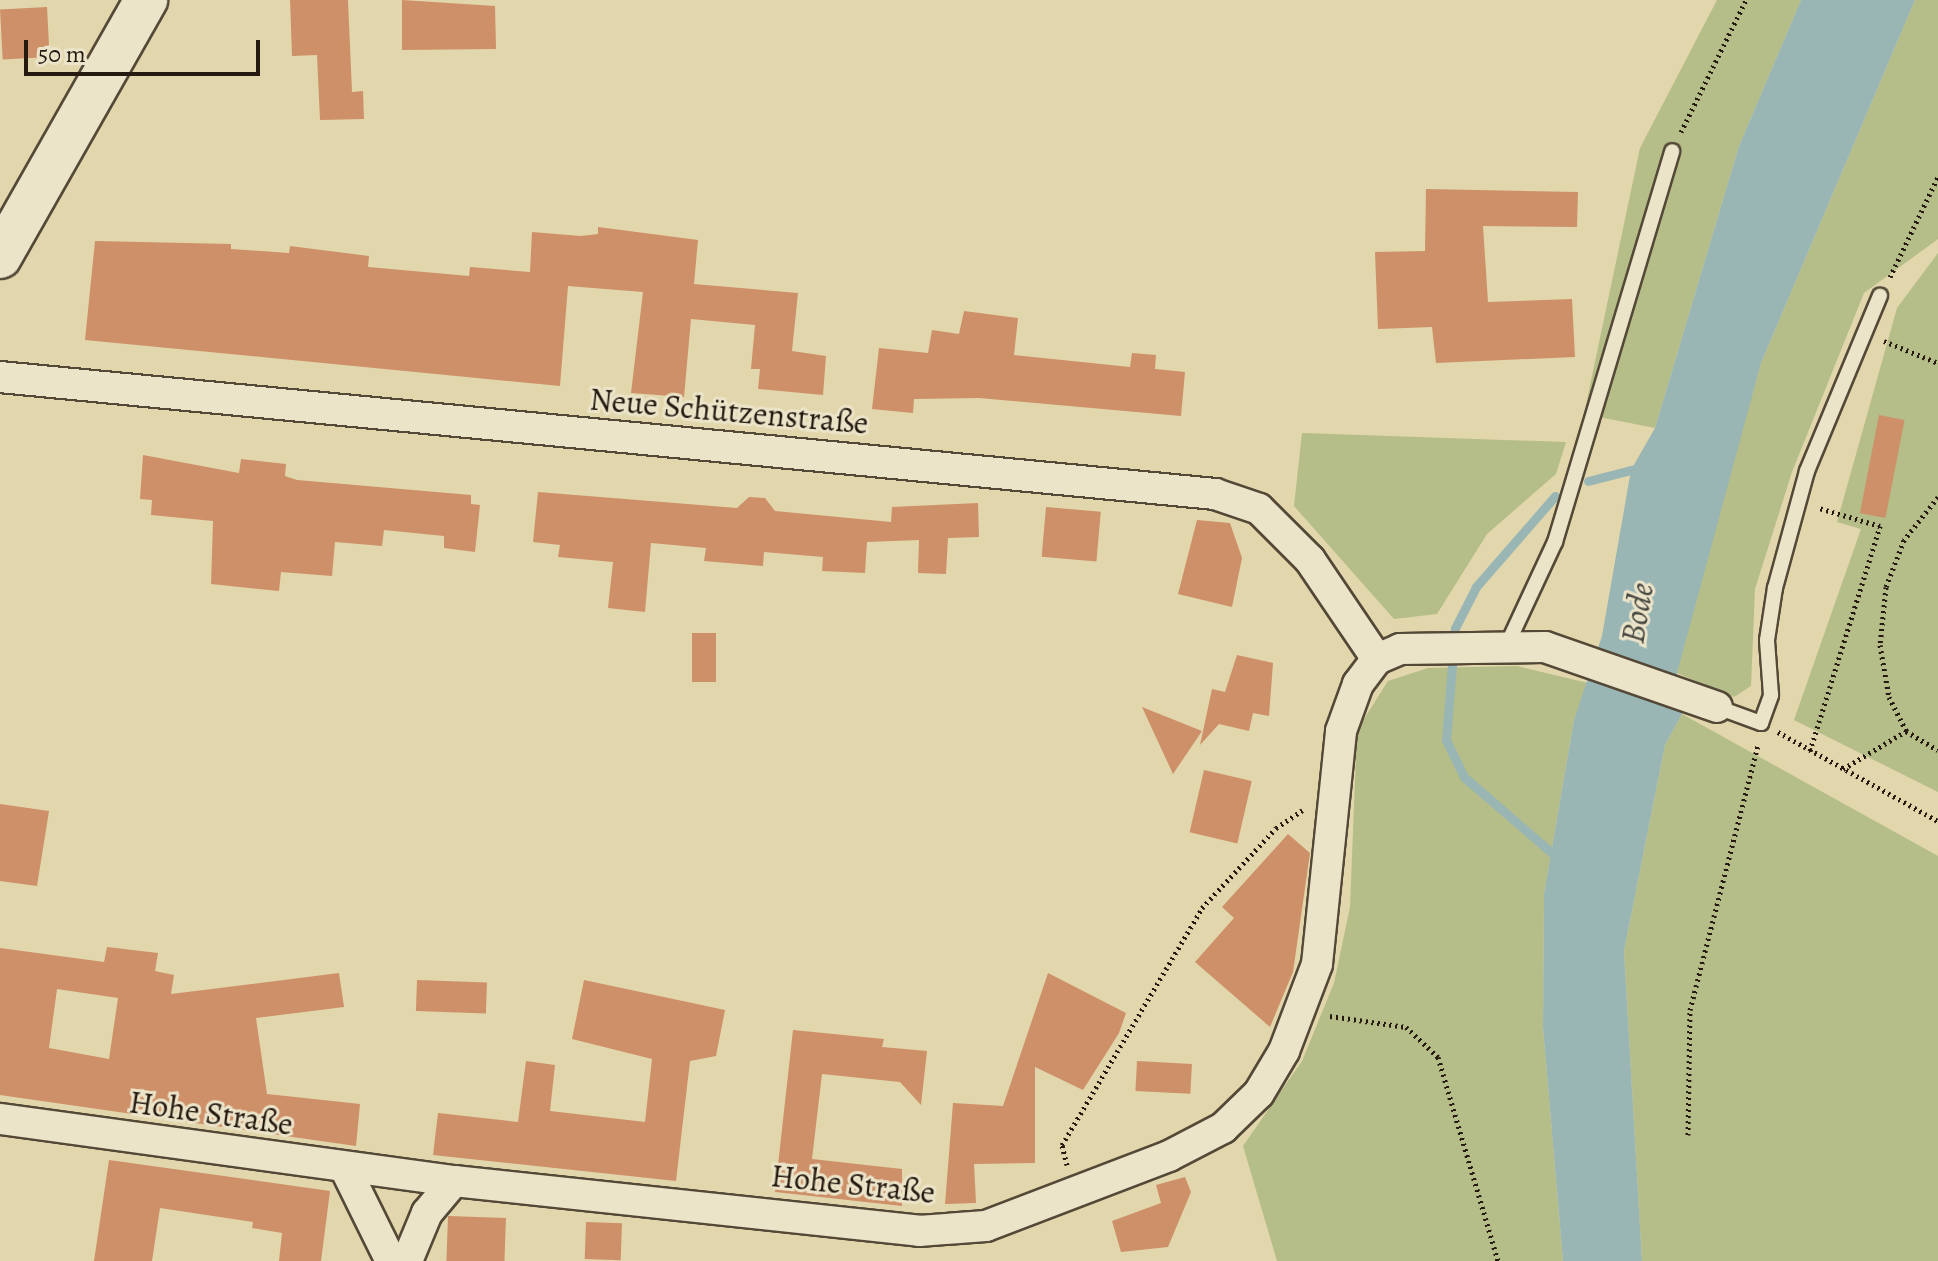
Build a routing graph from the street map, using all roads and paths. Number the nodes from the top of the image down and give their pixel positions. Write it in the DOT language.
graph roads {
  1 [pos="146,0"];
  2 [pos="1746,0"];
  3 [pos="1672,151"];
  4 [pos="1938,177"];
  5 [pos="0,257"];
  6 [pos="1880,296"];
  7 [pos="1864,334"];
  8 [pos="1938,363"];
  9 [pos="0,377"];
  10 [pos="1938,497"];
  11 [pos="1798,502"];
  12 [pos="1506,647"];
  13 [pos="1377,659"];
  14 [pos="1717,707"];
  15 [pos="1761,723"];
  16 [pos="1906,731"];
  17 [pos="1938,750"];
  18 [pos="1810,751"];
  19 [pos="1842,769"];
  20 [pos="1333,792"];
  21 [pos="1938,821"];
  22 [pos="1302,1008"];
  23 [pos="0,1119"];
  24 [pos="1688,1135"];
  25 [pos="345,1168"];
  26 [pos="454,1181"];
  27 [pos="1074,1193"];
  28 [pos="391,1261"];
  29 [pos="407,1261"];
  30 [pos="1498,1261"];
  1 -- 5 [label="main road"];
  2 -- 3 [label="path"];
  3 -- 12 [label="lane"];
  4 -- 6 [label="path"];
  6 -- 7 [label="lane"];
  7 -- 8 [label="path"];
  7 -- 11 [label="lane"];
  9 -- 13 [label="street, Neue Schützenstraße"];
  10 -- 16 [label="path"];
  11 -- 15 [label="lane"];
  11 -- 18 [label="path"];
  12 -- 13 [label="street"];
  12 -- 14 [label="street"];
  13 -- 20 [label="street, Hohe Straße"];
  14 -- 15 [label="lane"];
  15 -- 18 [label="path"];
  15 -- 24 [label="path"];
  16 -- 17 [label="path"];
  16 -- 19 [label="path"];
  18 -- 19 [label="path"];
  19 -- 21 [label="path"];
  20 -- 22 [label="street, Hohe Straße"];
  20 -- 27 [label="path"];
  22 -- 27 [label="street, Hohe Straße"];
  22 -- 30 [label="path"];
  23 -- 25 [label="street, Hohe Straße"];
  25 -- 26 [label="street, Hohe Straße"];
  25 -- 28 [label="street"];
  26 -- 27 [label="street, Hohe Straße"];
  26 -- 29 [label="street"];
}
